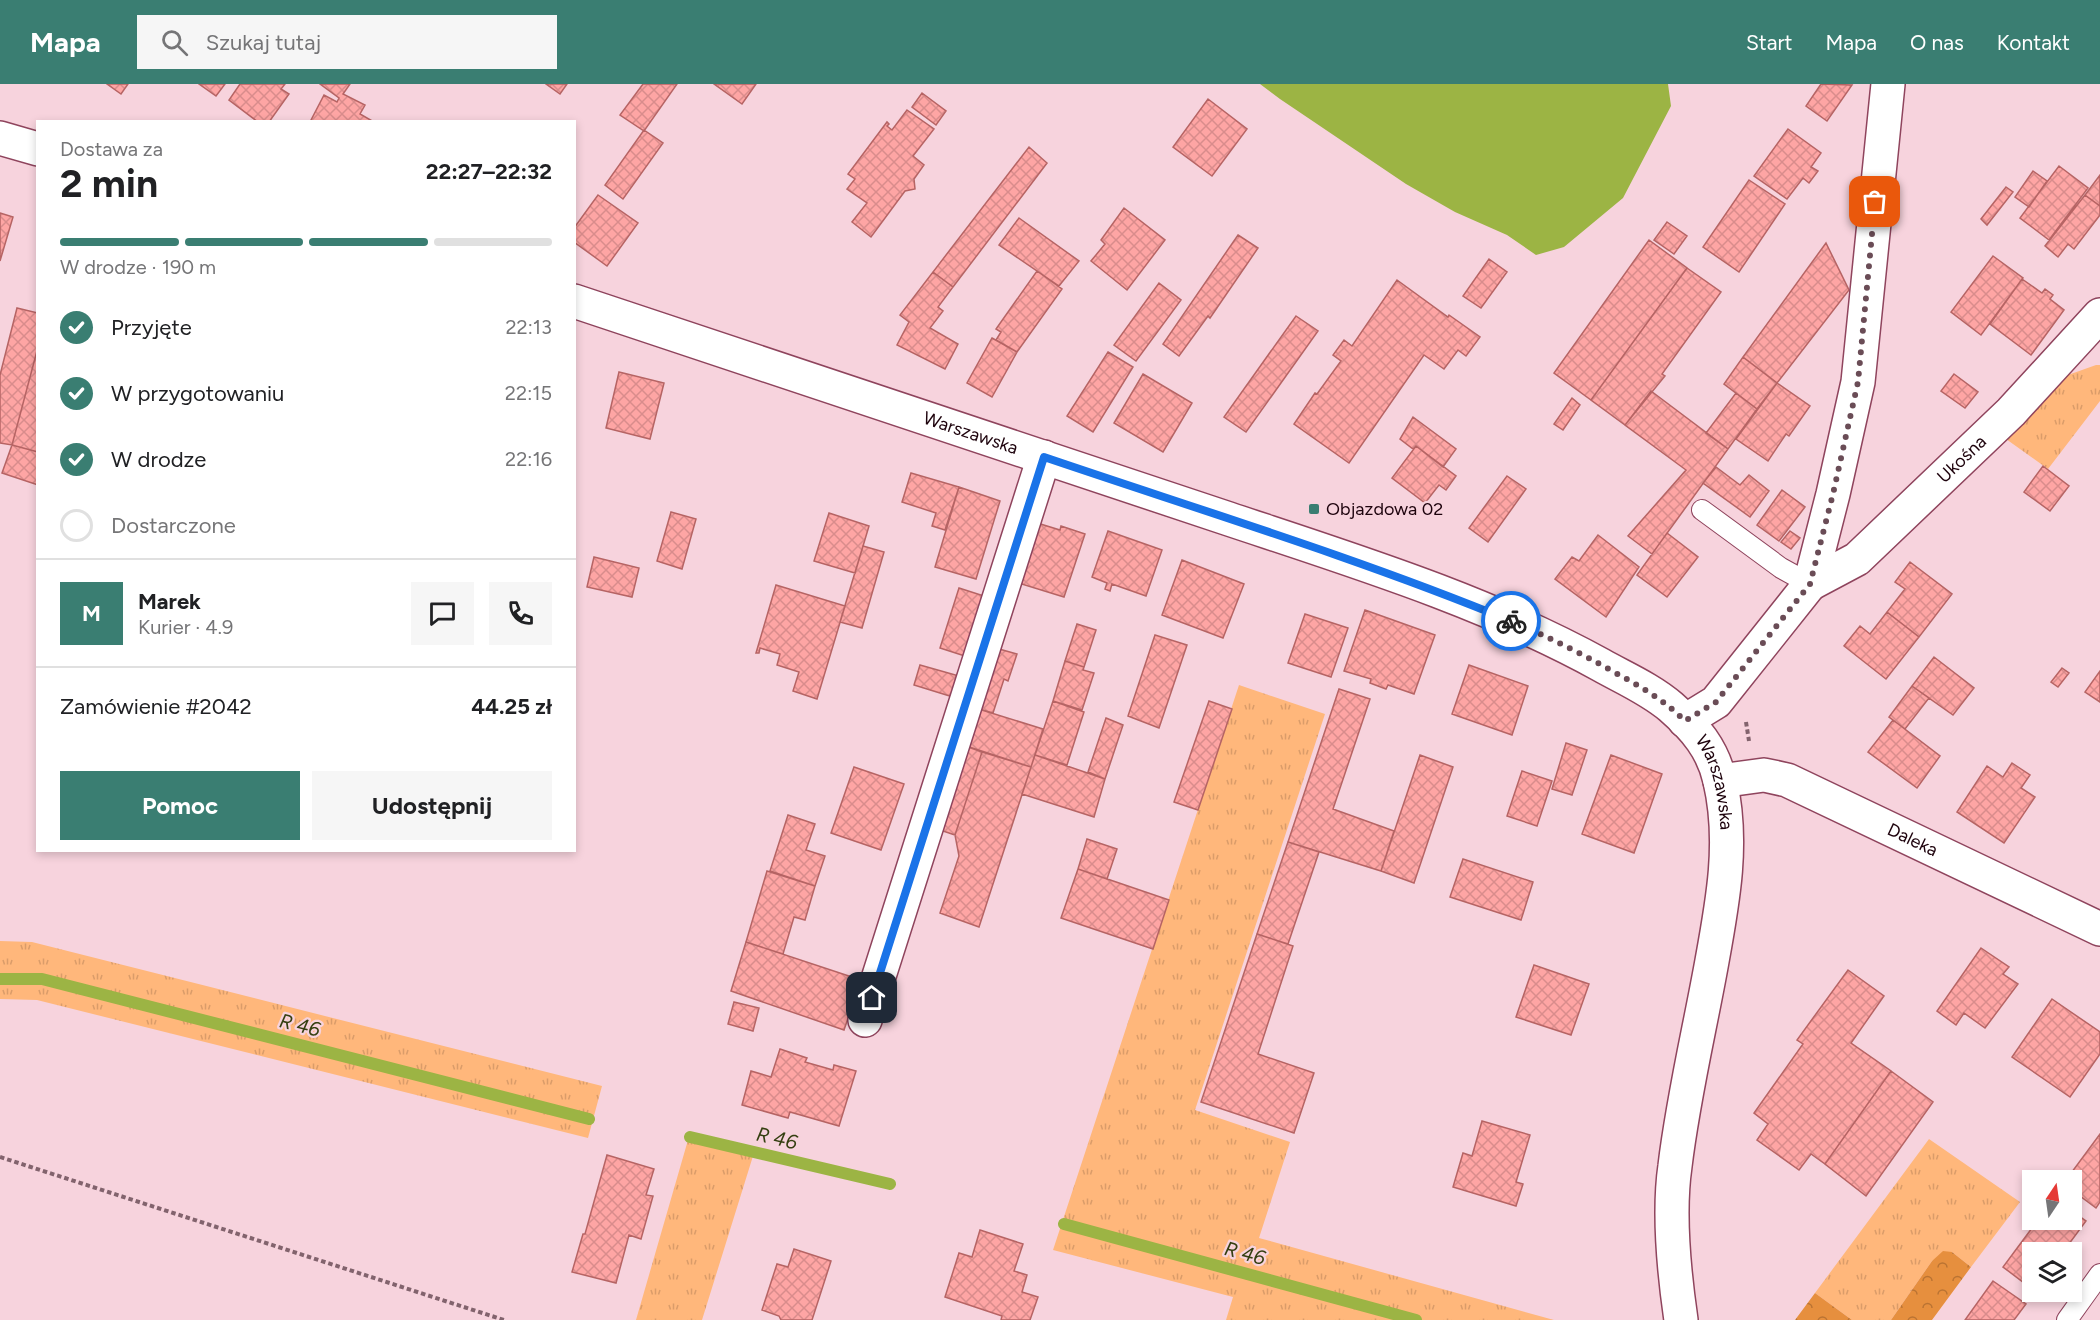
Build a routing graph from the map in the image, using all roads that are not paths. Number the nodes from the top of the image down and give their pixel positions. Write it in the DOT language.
graph roads {
  1 [pos="1888,84"];
  2 [pos="0,138"];
  3 [pos="36,148"];
  4 [pos="576,303"];
  5 [pos="2100,315"];
  6 [pos="1044,457"];
  7 [pos="1702,510"];
  8 [pos="1810,584"];
  9 [pos="1685,721"];
  10 [pos="1720,781"];
  11 [pos="2100,929"];
  12 [pos="865,1020"];
  13 [pos="2100,1274"];
  14 [pos="1682,1320"];
  15 [pos="2067,1320"];
  1 -- 8 [label="street"];
  2 -- 3 [label="street"];
  4 -- 6 [label="street, Warszawska"];
  5 -- 8 [label="street, Ukośna"];
  6 -- 9 [label="street, Warszawska"];
  6 -- 12 [label="street"];
  7 -- 8 [label="lane"];
  8 -- 9 [label="street"];
  9 -- 10 [label="street, Warszawska"];
  10 -- 11 [label="street, Daleka"];
  10 -- 14 [label="street, Warszawska"];
  13 -- 15 [label="lane"];
}
